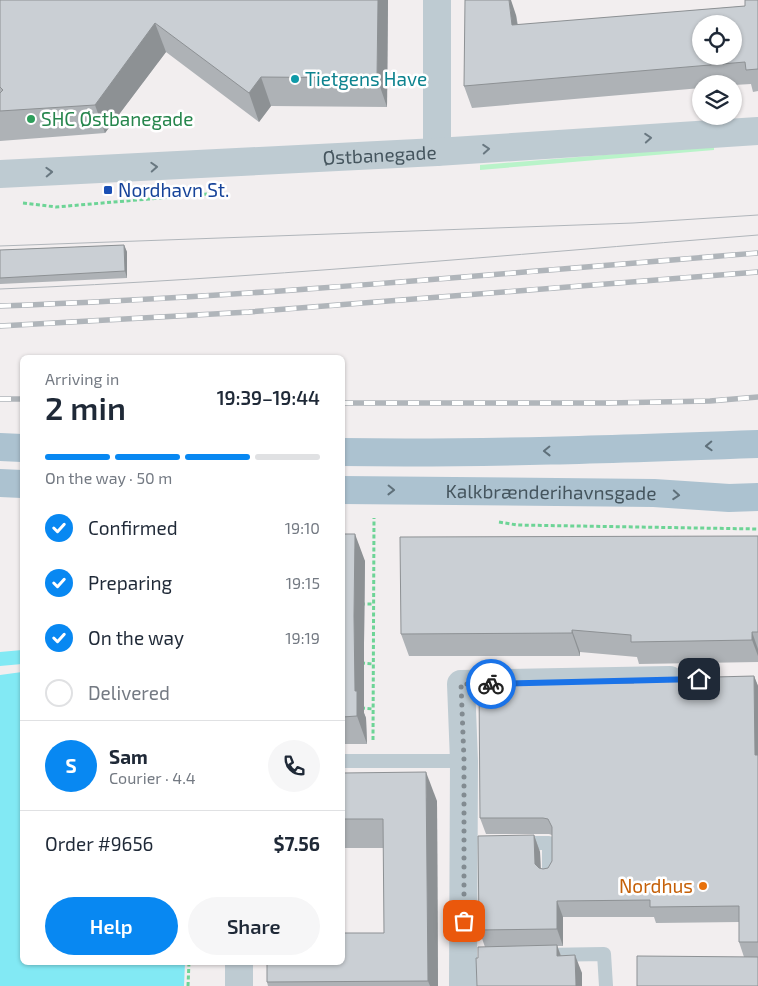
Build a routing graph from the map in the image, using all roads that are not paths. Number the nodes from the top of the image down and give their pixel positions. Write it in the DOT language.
graph roads {
  1 [pos="437,0"];
  2 [pos="758,131"];
  3 [pos="437,152"];
  4 [pos="0,174"];
  5 [pos="758,444"];
  6 [pos="0,448"];
  7 [pos="20,448"];
  8 [pos="345,452"];
  9 [pos="0,483"];
  10 [pos="20,484"];
  11 [pos="345,490"];
  12 [pos="758,497"];
  13 [pos="699,679"];
  14 [pos="464,760"];
  15 [pos="345,761"];
  16 [pos="502,843"];
  17 [pos="550,877"];
  18 [pos="529,955"];
  19 [pos="239,965"];
  20 [pos="239,986"];
  21 [pos="463,986"];
  22 [pos="606,986"];
  1 -- 3 [label="street"];
  3 -- 2 [label="street, Østbanegade, one-way"];
  4 -- 3 [label="street, Østbanegade, one-way"];
  5 -- 8 [label="main road, Kalkbrænderihavnsgade, one-way"];
  6 -- 7 [label="main road"];
  9 -- 10 [label="main road"];
  11 -- 12 [label="main road, Kalkbrænderihavnsgade, one-way"];
  13 -- 14 [label="street"];
  14 -- 15 [label="lane"];
  14 -- 21 [label="street"];
  16 -- 17 [label="lane"];
  18 -- 22 [label="lane"];
  19 -- 20 [label="street"];
}
